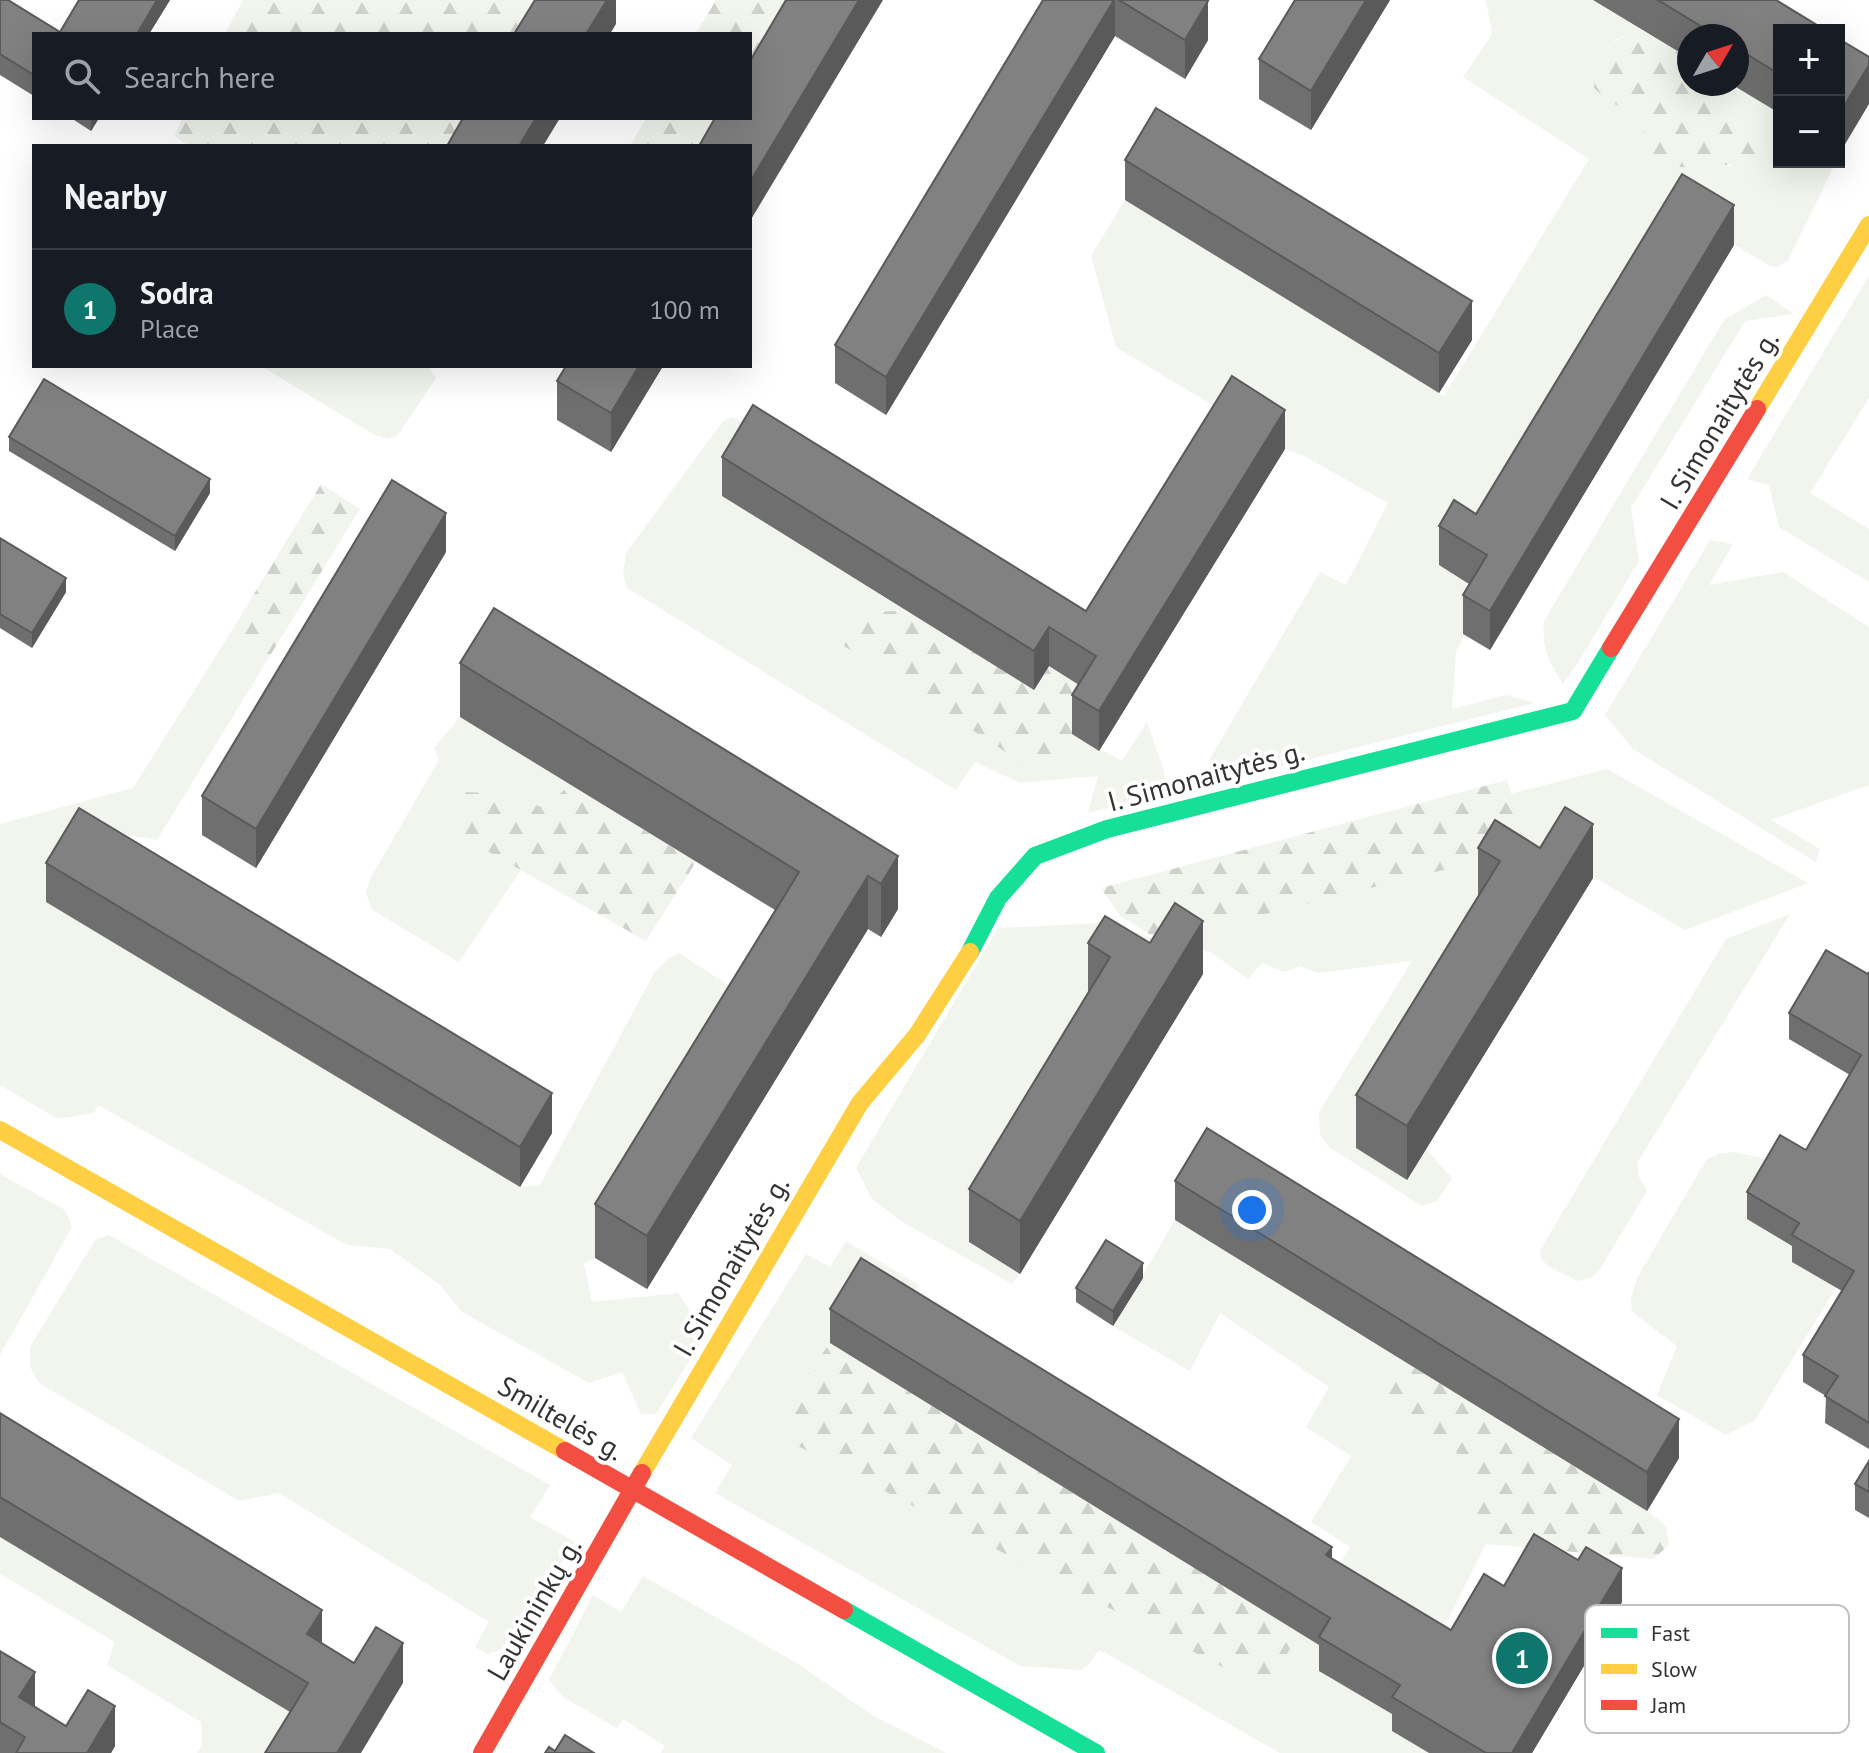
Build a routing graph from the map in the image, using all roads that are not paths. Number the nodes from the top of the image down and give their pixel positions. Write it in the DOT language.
graph roads {
  1 [pos="1869,225"];
  2 [pos="0,1130"];
  3 [pos="632,1492"];
  4 [pos="482,1753"];
  5 [pos="1096,1753"];
  1 -- 3 [label="street, I. Simonaitytės g."];
  2 -- 3 [label="street, Smiltelės g."];
  3 -- 4 [label="street, Laukininkų g."];
  3 -- 5 [label="street, Smiltelės g."];
}
